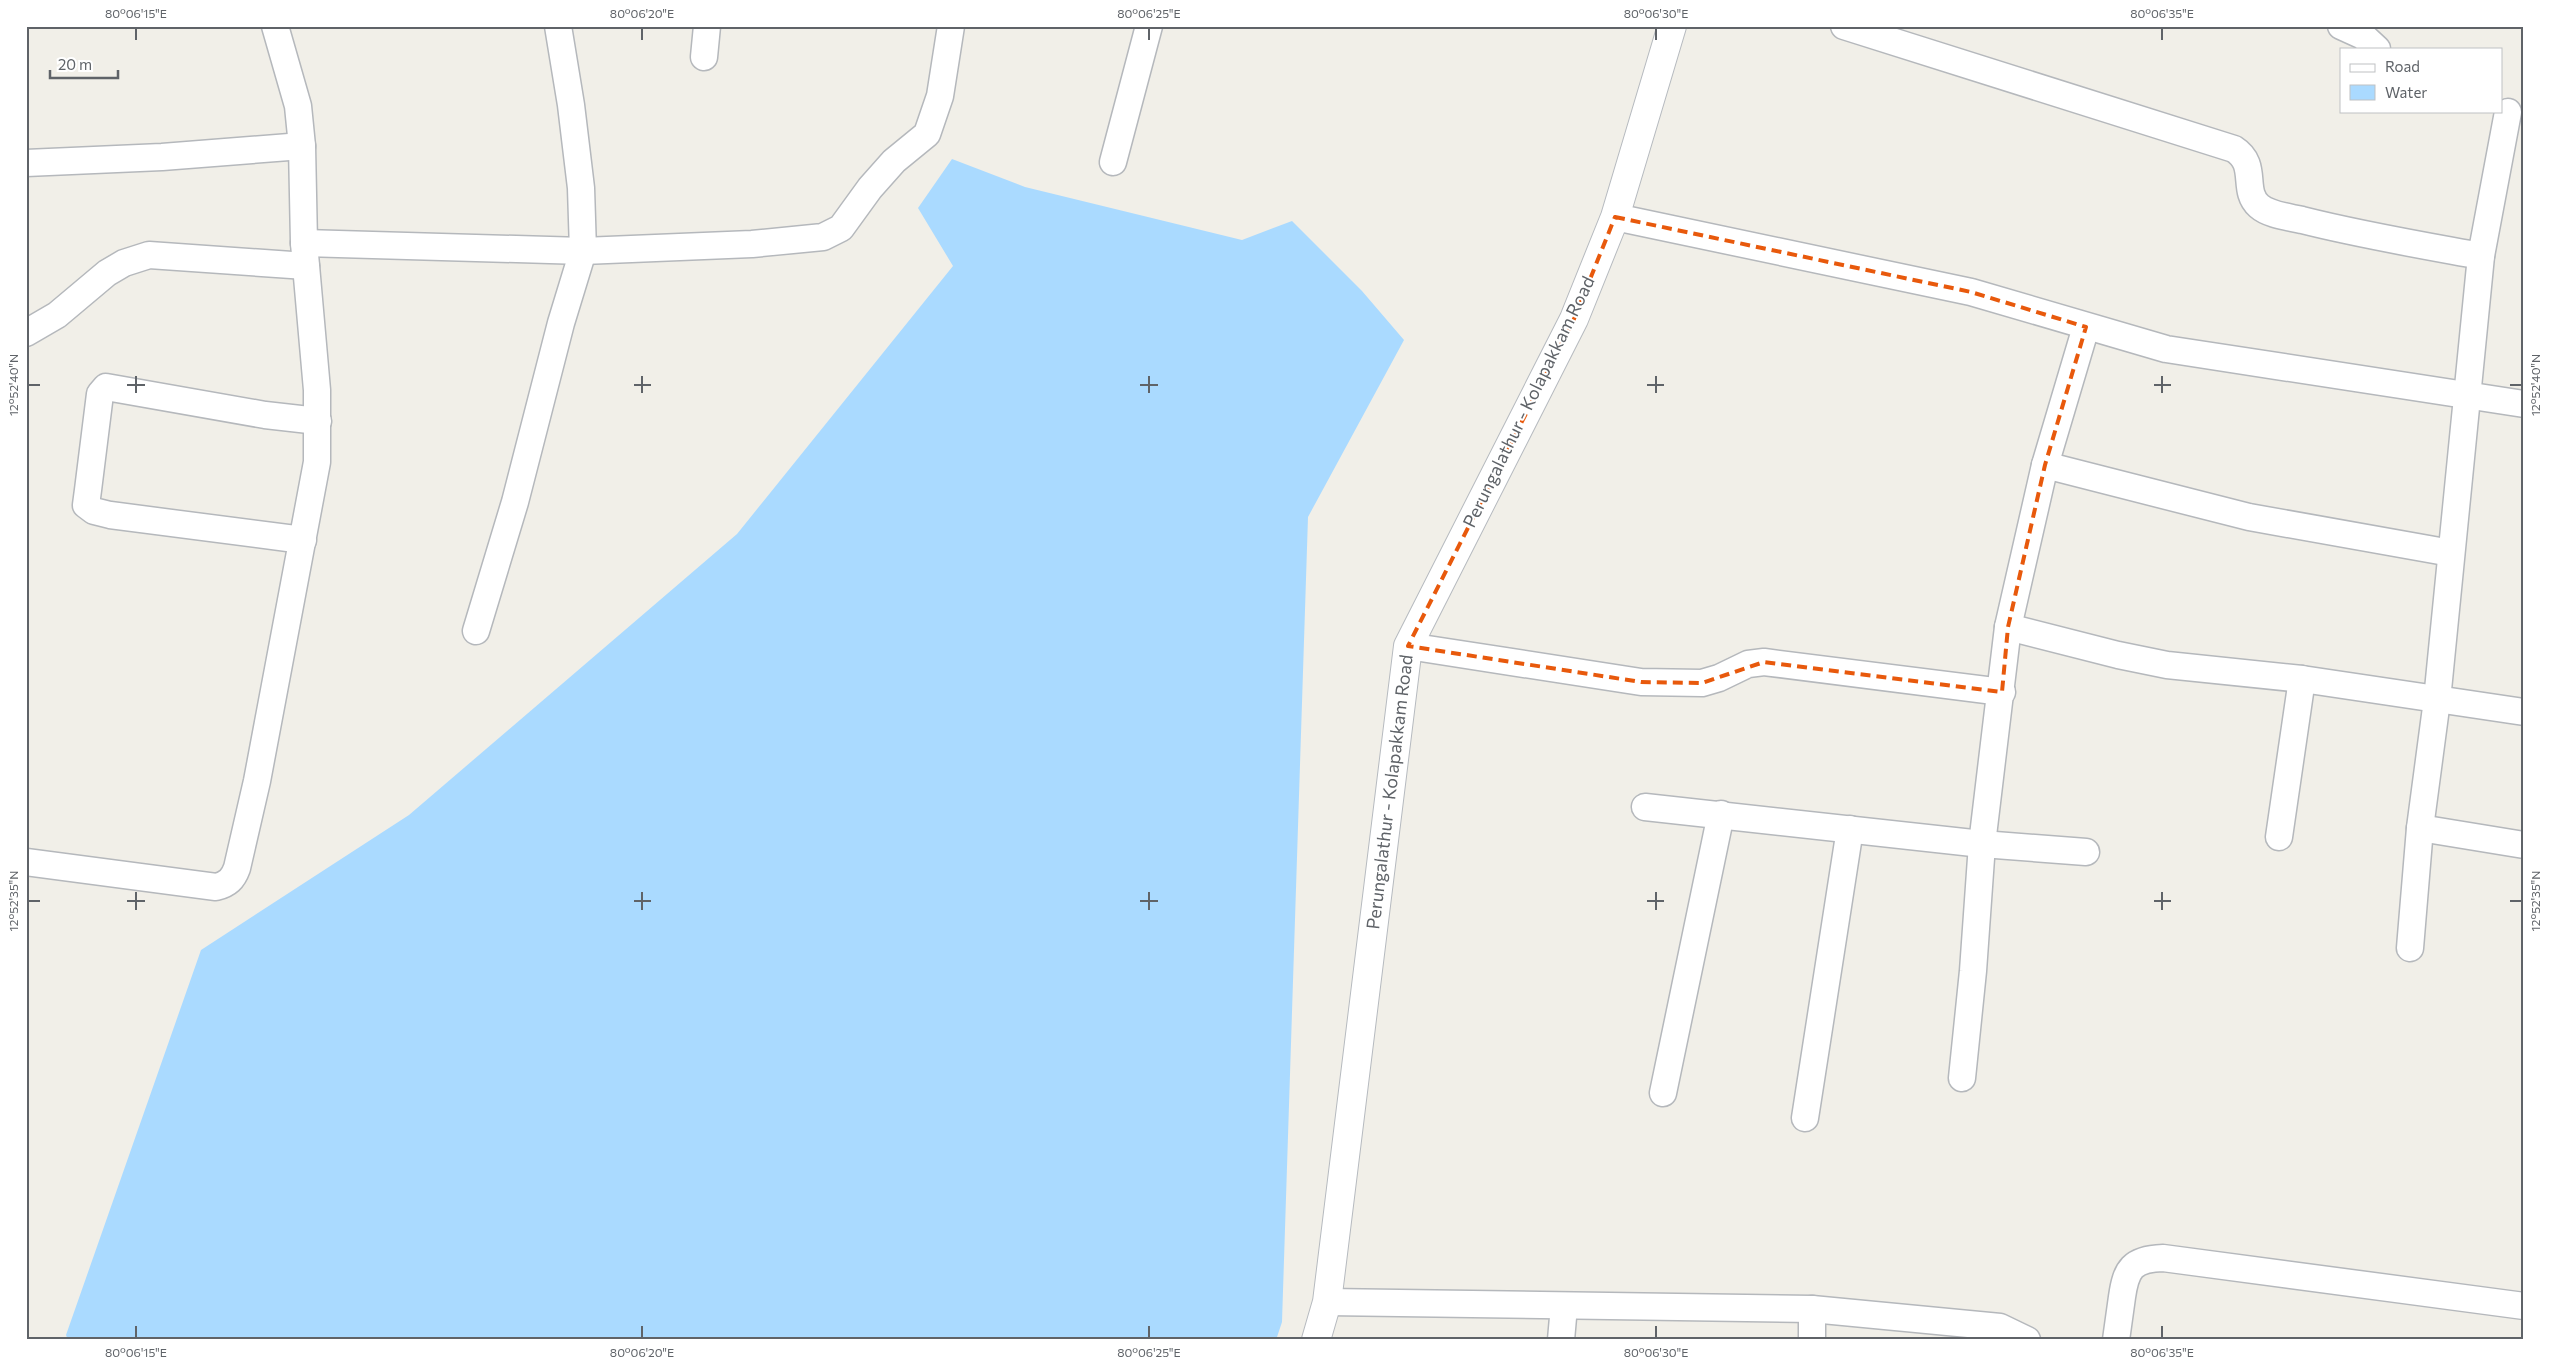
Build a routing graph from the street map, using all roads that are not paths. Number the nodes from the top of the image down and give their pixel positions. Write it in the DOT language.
graph roads {
  1 [pos="275,26"];
  2 [pos="558,26"];
  3 [pos="706,26"];
  4 [pos="951,26"];
  5 [pos="1149,26"];
  6 [pos="1672,26"];
  7 [pos="1844,26"];
  8 [pos="2341,26"];
  9 [pos="2376,48"];
  10 [pos="704,57"];
  11 [pos="2511,112"];
  12 [pos="302,146"];
  13 [pos="1113,162"];
  14 [pos="26,163"];
  15 [pos="1615,216"];
  16 [pos="583,251"];
  17 [pos="305,254"];
  18 [pos="2482,256"];
  19 [pos="2086,327"];
  20 [pos="26,333"];
  21 [pos="2468,395"];
  22 [pos="2524,404"];
  23 [pos="318,421"];
  24 [pos="2045,465"];
  25 [pos="303,540"];
  26 [pos="2451,553"];
  27 [pos="2008,627"];
  28 [pos="476,632"];
  29 [pos="1408,646"];
  30 [pos="2302,679"];
  31 [pos="2002,692"];
  32 [pos="2437,700"];
  33 [pos="2524,712"];
  34 [pos="1645,807"];
  35 [pos="1721,814"];
  36 [pos="1850,828"];
  37 [pos="2420,828"];
  38 [pos="2279,838"];
  39 [pos="1982,844"];
  40 [pos="2524,845"];
  41 [pos="2086,852"];
  42 [pos="26,862"];
  43 [pos="2410,948"];
  44 [pos="1962,1078"];
  45 [pos="1663,1093"];
  46 [pos="1805,1118"];
  47 [pos="1327,1302"];
  48 [pos="1564,1306"];
  49 [pos="2524,1306"];
  50 [pos="1812,1309"];
  51 [pos="1316,1340"];
  52 [pos="1561,1340"];
  53 [pos="1812,1340"];
  54 [pos="2027,1340"];
  55 [pos="2116,1340"];
  1 -- 12 [label="street"];
  2 -- 16 [label="street"];
  3 -- 10 [label="street"];
  4 -- 16 [label="street"];
  5 -- 13 [label="street"];
  6 -- 15 [label="main road, Perungalathur - Kolapakkam Road"];
  7 -- 18 [label="street"];
  8 -- 9 [label="street"];
  11 -- 18 [label="street"];
  12 -- 14 [label="street"];
  12 -- 17 [label="street"];
  15 -- 19 [label="street"];
  15 -- 29 [label="main road, Perungalathur - Kolapakkam Road"];
  16 -- 17 [label="street"];
  16 -- 28 [label="street"];
  17 -- 20 [label="street"];
  17 -- 23 [label="street"];
  18 -- 21 [label="street"];
  19 -- 21 [label="street"];
  19 -- 24 [label="street"];
  21 -- 22 [label="street"];
  21 -- 26 [label="street"];
  23 -- 25 [label="street"];
  23 -- 25 [label="street"];
  24 -- 26 [label="street"];
  24 -- 27 [label="street"];
  25 -- 42 [label="street"];
  26 -- 32 [label="street"];
  27 -- 30 [label="street"];
  27 -- 31 [label="street"];
  29 -- 31 [label="street"];
  29 -- 47 [label="main road, Perungalathur - Kolapakkam Road"];
  30 -- 32 [label="street"];
  30 -- 38 [label="street"];
  31 -- 39 [label="street"];
  32 -- 33 [label="street"];
  32 -- 37 [label="street"];
  34 -- 35 [label="street"];
  35 -- 36 [label="street"];
  35 -- 45 [label="street"];
  36 -- 39 [label="street"];
  36 -- 46 [label="street"];
  37 -- 40 [label="street"];
  37 -- 43 [label="street"];
  39 -- 41 [label="street"];
  39 -- 44 [label="street"];
  47 -- 48 [label="street"];
  47 -- 51 [label="main road, Perungalathur - Kolapakkam Road"];
  48 -- 50 [label="street"];
  48 -- 52 [label="street"];
  49 -- 55 [label="street"];
  50 -- 53 [label="street"];
  50 -- 54 [label="street"];
}
